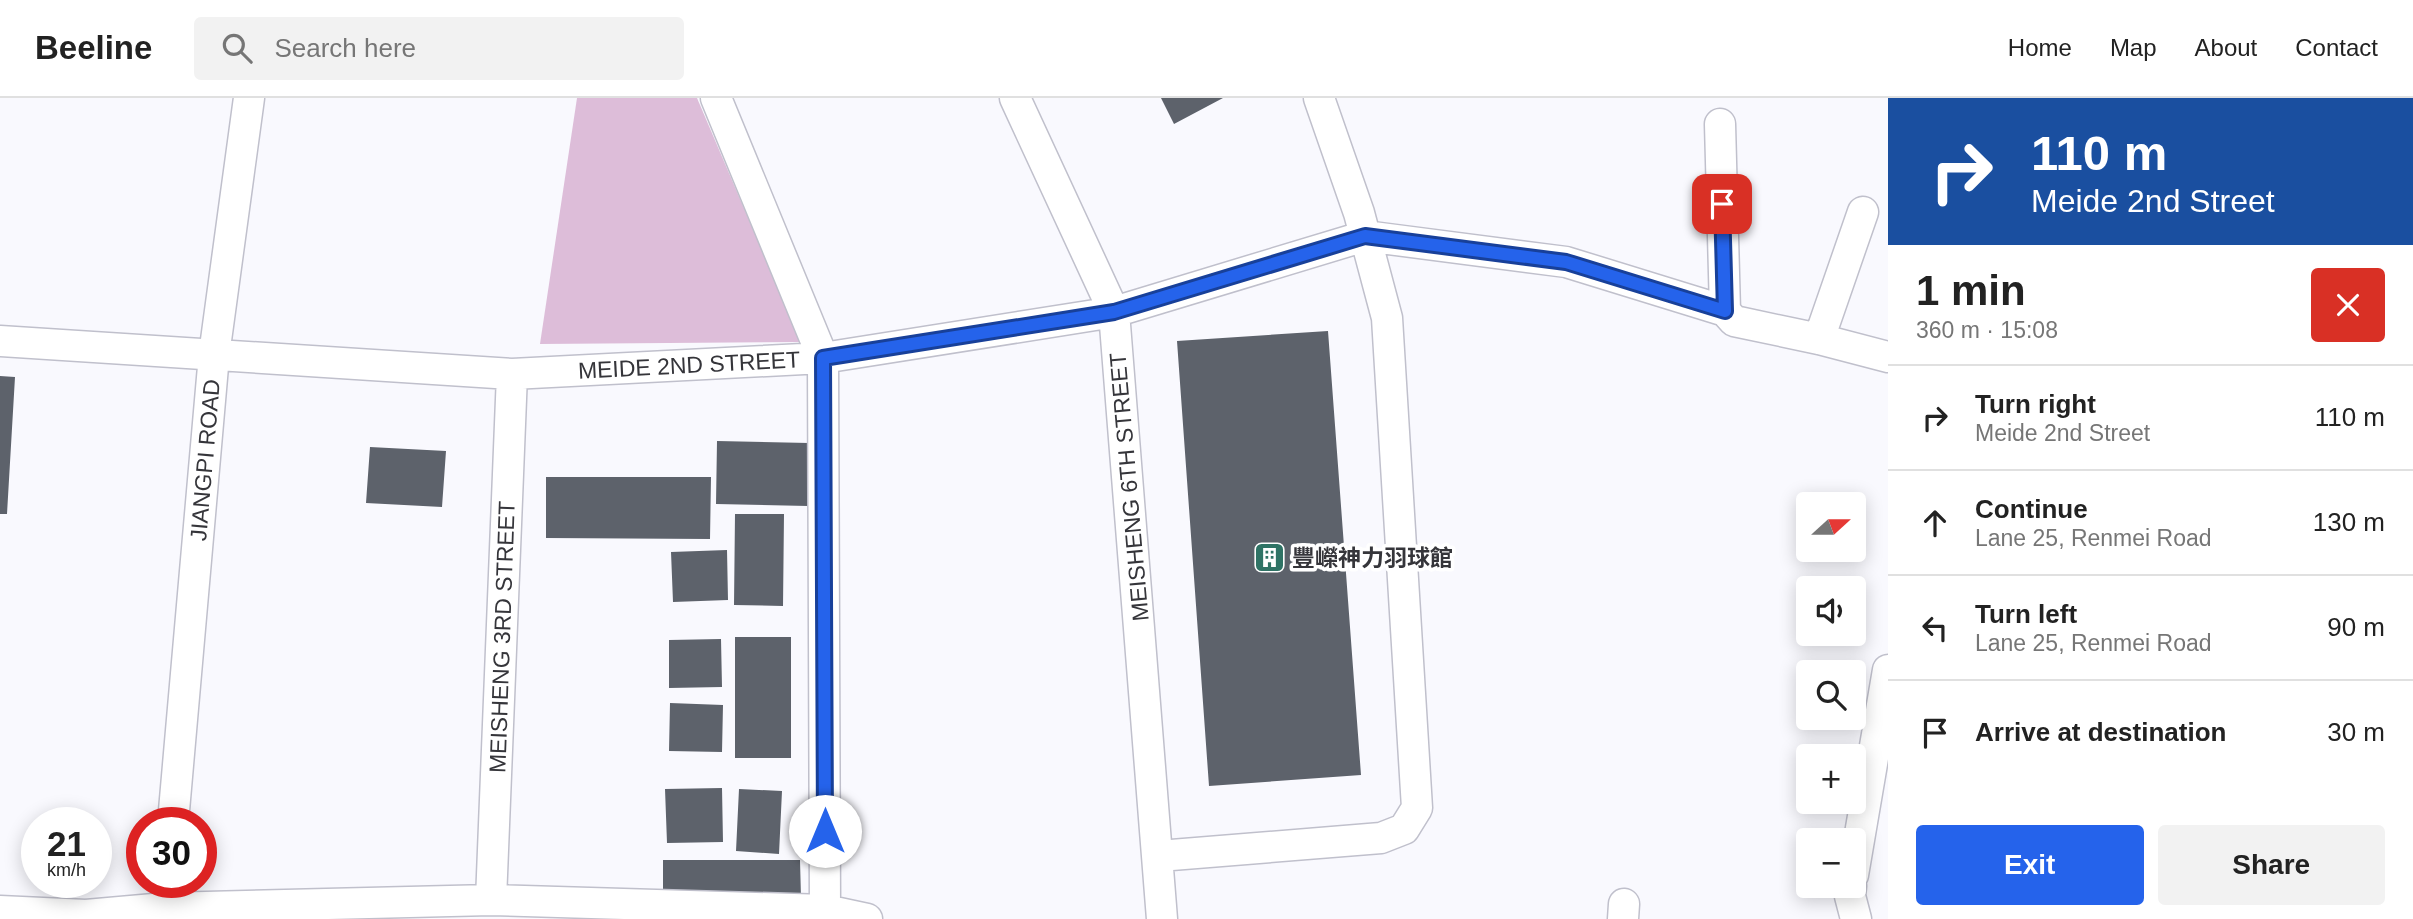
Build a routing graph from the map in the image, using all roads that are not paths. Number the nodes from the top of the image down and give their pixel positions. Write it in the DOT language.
graph roads {
  1 [pos="249,98"];
  2 [pos="716,98"];
  3 [pos="1015,98"];
  4 [pos="1319,98"];
  5 [pos="1720,124"];
  6 [pos="1863,212"];
  7 [pos="1365,236"];
  8 [pos="1725,311"];
  9 [pos="1114,312"];
  10 [pos="1819,339"];
  11 [pos="0,341"];
  12 [pos="214,355"];
  13 [pos="1888,357"];
  14 [pos="823,358"];
  15 [pos="512,374"];
  16 [pos="1888,670"];
  17 [pos="174,807"];
  18 [pos="1861,828"];
  19 [pos="1158,856"];
  20 [pos="217,896"];
  21 [pos="155,898"];
  22 [pos="1851,898"];
  23 [pos="491,900"];
  24 [pos="825,910"];
  25 [pos="0,911"];
  26 [pos="867,919"];
  27 [pos="1162,919"];
  28 [pos="1856,919"];
  1 -- 12 [label="street, JIANGPI ROAD"];
  2 -- 14 [label="street"];
  3 -- 9 [label="street, MEISHENG 6TH STREET"];
  4 -- 7 [label="street"];
  5 -- 8 [label="street"];
  6 -- 10 [label="street"];
  7 -- 8 [label="street"];
  7 -- 9 [label="street, MEIDE 2ND STREET"];
  7 -- 19 [label="street"];
  8 -- 10 [label="street"];
  9 -- 14 [label="street, MEIDE 2ND STREET"];
  9 -- 19 [label="street, MEISHENG 6TH STREET"];
  10 -- 13 [label="street"];
  11 -- 12 [label="street, MEIDE 2ND STREET"];
  12 -- 15 [label="street, MEIDE 2ND STREET"];
  12 -- 17 [label="street, JIANGPI ROAD"];
  14 -- 15 [label="street, MEIDE 2ND STREET"];
  14 -- 24 [label="street"];
  15 -- 23 [label="street, MEISHENG 3RD STREET"];
  16 -- 18 [label="street"];
  19 -- 27 [label="street, MEISHENG 6TH STREET"];
  20 -- 23 [label="street"];
  21 -- 25 [label="street"];
  22 -- 28 [label="street"];
  23 -- 24 [label="street"];
  24 -- 26 [label="street"];
}
